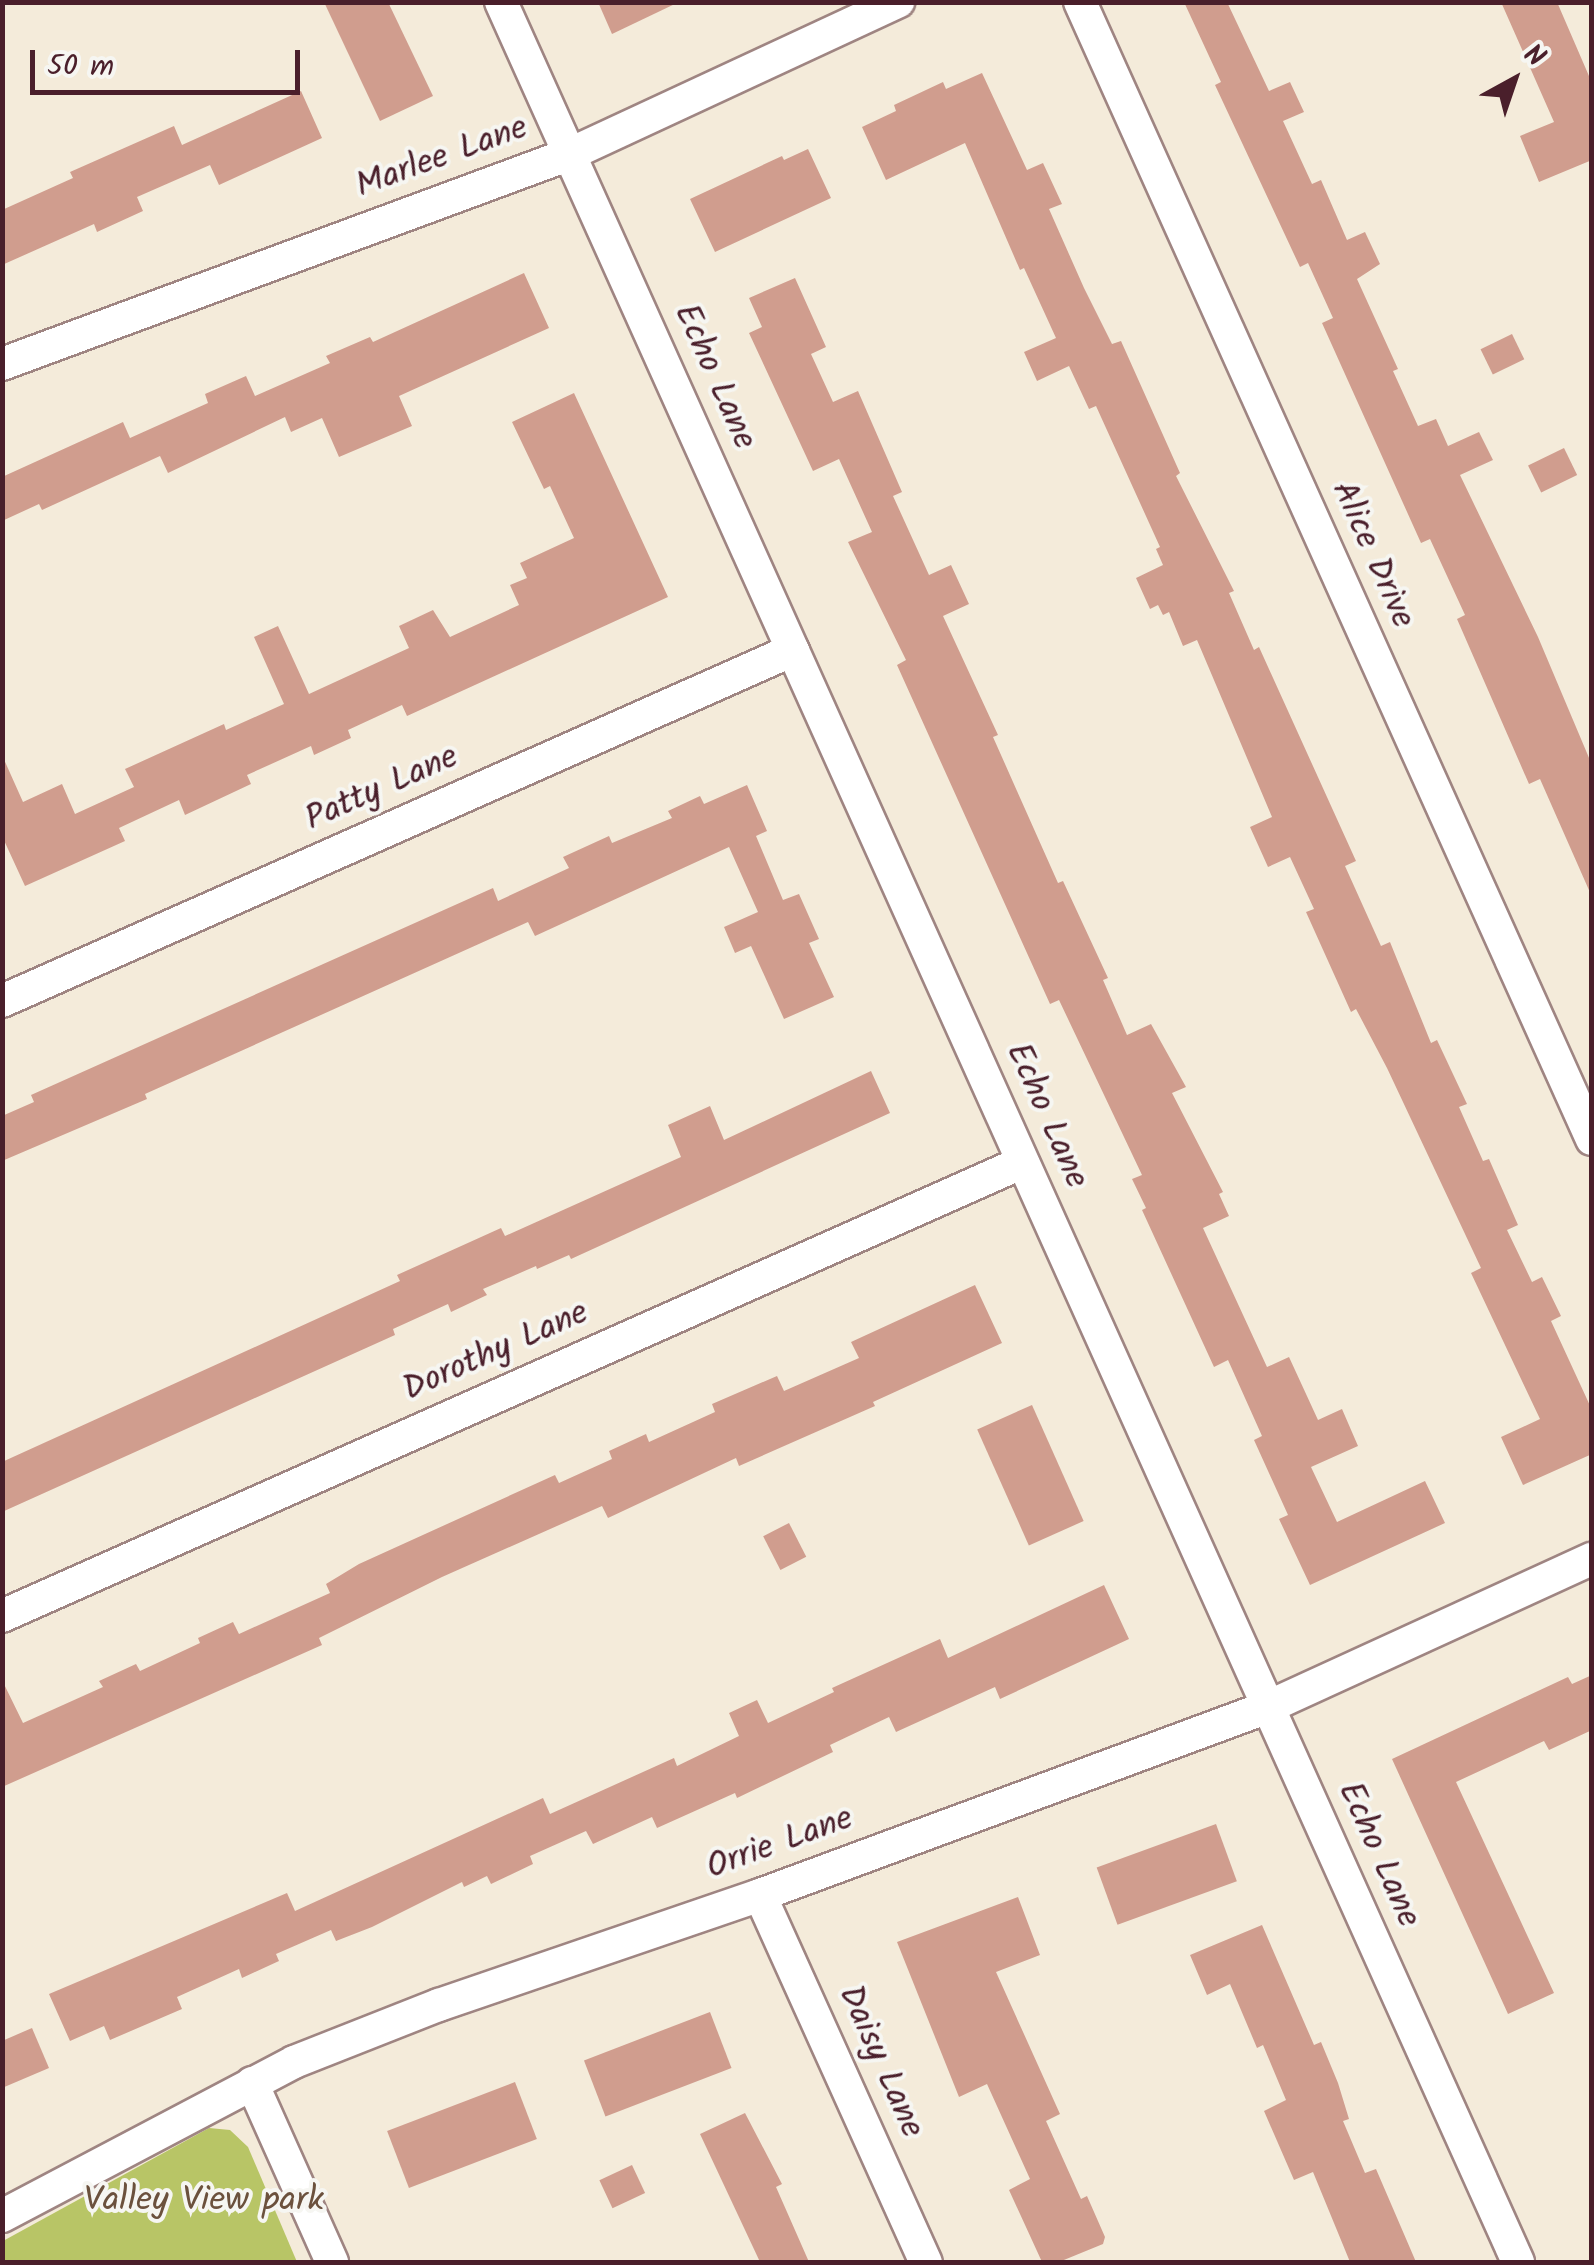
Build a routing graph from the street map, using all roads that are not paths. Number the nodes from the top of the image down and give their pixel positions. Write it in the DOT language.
graph roads {
  1 [pos="502,2"];
  2 [pos="898,2"];
  3 [pos="1080,2"];
  4 [pos="570,154"];
  5 [pos="2,364"];
  6 [pos="793,650"];
  7 [pos="2,1000"];
  8 [pos="1592,1140"];
  9 [pos="1023,1162"];
  10 [pos="1592,1558"];
  11 [pos="2,1616"];
  12 [pos="1268,1707"];
  13 [pos="760,1894"];
  14 [pos="252,2083"];
  15 [pos="2,2216"];
  16 [pos="332,2262"];
  17 [pos="926,2262"];
  18 [pos="1518,2262"];
  1 -- 4 [label="street, Echo Lane"];
  2 -- 4 [label="street, Marlee Lane"];
  3 -- 8 [label="street, Alice Drive"];
  4 -- 5 [label="street, Marlee Lane"];
  4 -- 6 [label="street, Echo Lane"];
  6 -- 7 [label="street, Patty Lane"];
  6 -- 9 [label="street, Echo Lane"];
  9 -- 11 [label="street, Dorothy Lane"];
  9 -- 12 [label="street, Echo Lane"];
  10 -- 12 [label="street, Orrie Lane"];
  12 -- 13 [label="street, Orrie Lane"];
  12 -- 18 [label="street, Echo Lane"];
  13 -- 14 [label="street, Orrie Lane"];
  13 -- 17 [label="street, Daisy Lane"];
  14 -- 15 [label="street, Orrie Lane"];
  14 -- 16 [label="street"];
}
